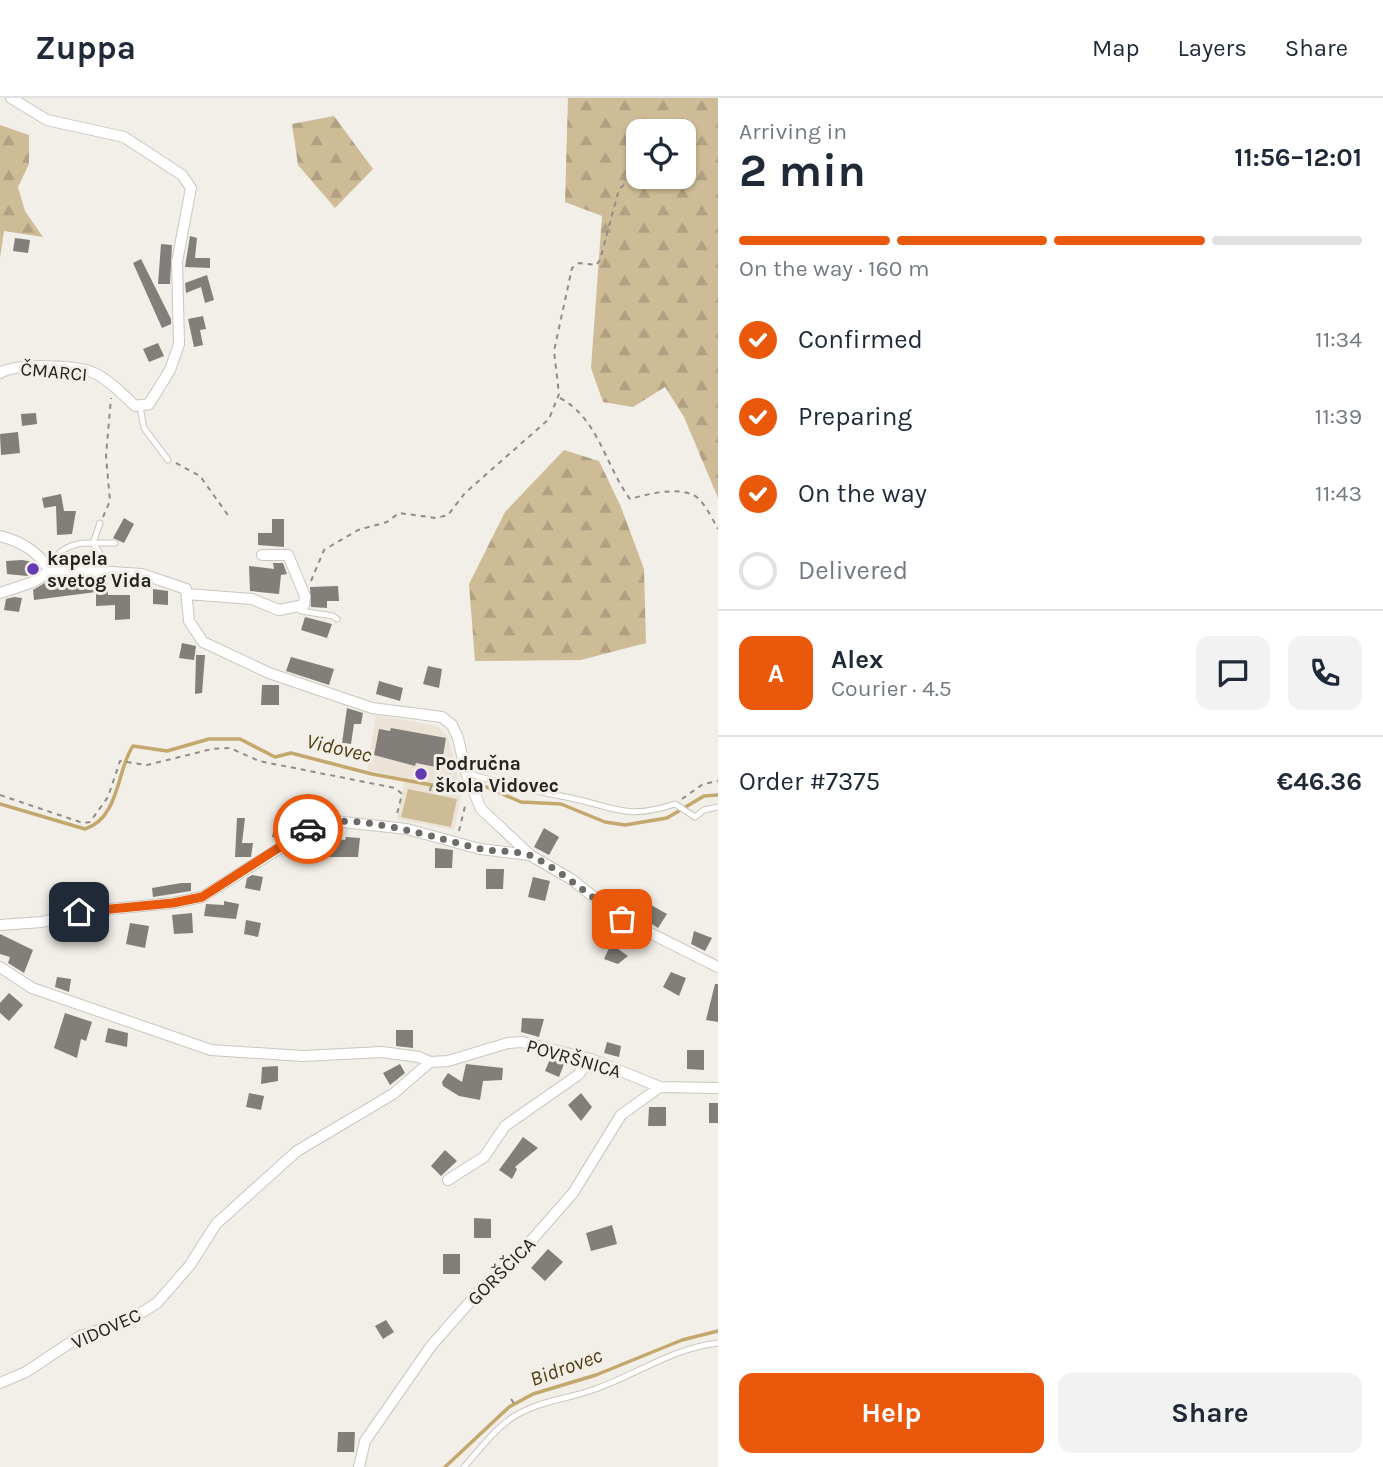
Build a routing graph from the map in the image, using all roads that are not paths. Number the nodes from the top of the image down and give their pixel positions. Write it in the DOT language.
graph roads {
  1 [pos="11,98"];
  2 [pos="0,373"];
  3 [pos="140,407"];
  4 [pos="168,460"];
  5 [pos="100,523"];
  6 [pos="0,536"];
  7 [pos="93,543"];
  8 [pos="115,543"];
  9 [pos="262,555"];
  10 [pos="106,570"];
  11 [pos="51,571"];
  12 [pos="0,593"];
  13 [pos="187,594"];
  14 [pos="298,608"];
  15 [pos="337,619"];
  16 [pos="471,786"];
  17 [pos="718,807"];
  18 [pos="530,855"];
  19 [pos="0,925"];
  20 [pos="0,967"];
  21 [pos="718,967"];
  22 [pos="591,1059"];
  23 [pos="430,1062"];
  24 [pos="660,1087"];
  25 [pos="718,1088"];
  26 [pos="448,1180"];
  27 [pos="718,1343"];
  28 [pos="0,1383"];
  29 [pos="359,1467"];
  30 [pos="464,1467"];
  1 -- 3 [label="street"];
  2 -- 3 [label="street, ČMARCI"];
  3 -- 4 [label="lane"];
  5 -- 7 [label="lane"];
  6 -- 11 [label="street"];
  7 -- 8 [label="lane"];
  7 -- 10 [label="lane"];
  7 -- 11 [label="lane"];
  9 -- 14 [label="street"];
  10 -- 11 [label="street"];
  10 -- 13 [label="street"];
  11 -- 12 [label="street"];
  13 -- 14 [label="street"];
  13 -- 16 [label="street"];
  14 -- 15 [label="lane"];
  16 -- 17 [label="lane"];
  16 -- 18 [label="street"];
  18 -- 19 [label="street"];
  18 -- 21 [label="street"];
  20 -- 23 [label="street"];
  22 -- 23 [label="street, POVRŠNICA"];
  22 -- 24 [label="street, POVRŠNICA"];
  22 -- 26 [label="street"];
  23 -- 28 [label="street, VIDOVEC"];
  24 -- 25 [label="street, POVRŠNICA"];
  24 -- 29 [label="street, GORŠČICA"];
  27 -- 30 [label="lane"];
}
